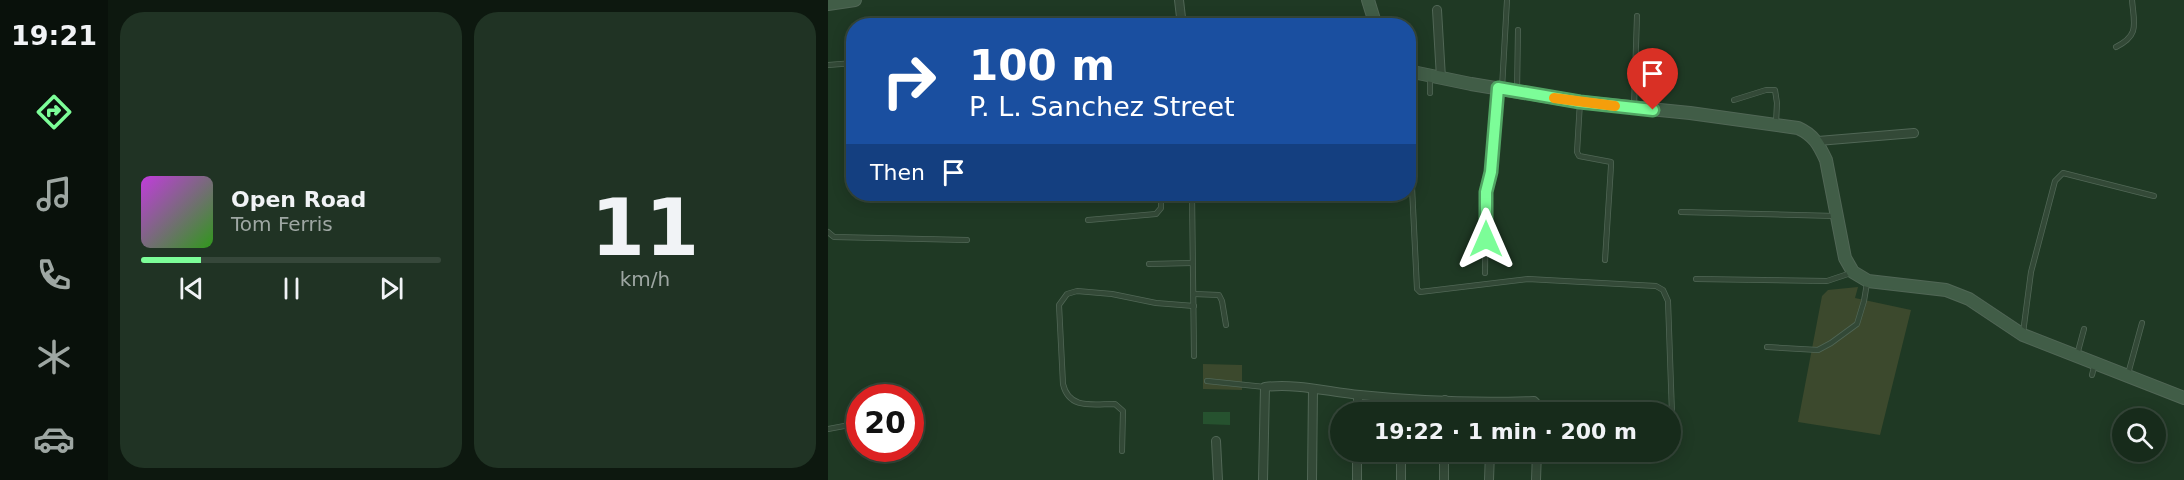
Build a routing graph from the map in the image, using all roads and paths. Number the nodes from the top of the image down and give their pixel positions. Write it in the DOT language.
graph roads {
  1 [pos="855,0"];
  2 [pos="1179,0"];
  3 [pos="1368,0"];
  4 [pos="1507,0"];
  5 [pos="2132,0"];
  6 [pos="828,3"];
  7 [pos="1437,10"];
  8 [pos="1637,16"];
  9 [pos="1181,18"];
  10 [pos="1374,18"];
  11 [pos="1518,30"];
  12 [pos="2116,47"];
  13 [pos="846,63"];
  14 [pos="828,64"];
  15 [pos="1416,73"];
  16 [pos="1435,77"];
  17 [pos="1500,88"];
  18 [pos="1517,91"];
  19 [pos="1430,93"];
  20 [pos="1734,100"];
  21 [pos="1580,102"];
  22 [pos="1634,108"];
  23 [pos="1776,124"];
  24 [pos="1914,133"];
  25 [pos="1818,141"];
  26 [pos="2154,196"];
  27 [pos="1161,201"];
  28 [pos="1192,201"];
  29 [pos="1413,201"];
  30 [pos="1681,212"];
  31 [pos="1835,216"];
  32 [pos="1088,220"];
  33 [pos="828,232"];
  34 [pos="967,240"];
  35 [pos="1605,260"];
  36 [pos="1192,263"];
  37 [pos="1149,264"];
  38 [pos="1853,272"];
  39 [pos="1485,273"];
  40 [pos="1696,279"];
  41 [pos="1868,281"];
  42 [pos="1194,294"];
  43 [pos="1194,306"];
  44 [pos="2142,323"];
  45 [pos="1226,325"];
  46 [pos="2084,329"];
  47 [pos="2014,333"];
  48 [pos="1767,347"];
  49 [pos="1194,356"];
  50 [pos="2077,356"];
  51 [pos="2127,376"];
  52 [pos="1206,381"];
  53 [pos="1265,387"];
  54 [pos="1313,389"];
  55 [pos="1358,395"];
  56 [pos="2184,398"];
  57 [pos="1401,399"];
  58 [pos="1445,400"];
  59 [pos="1358,402"];
  60 [pos="1490,402"];
  61 [pos="1534,402"];
  62 [pos="1672,402"];
  63 [pos="846,426"];
  64 [pos="828,429"];
  65 [pos="1216,441"];
  66 [pos="1122,451"];
  67 [pos="1357,462"];
  68 [pos="1401,462"];
  69 [pos="1444,462"];
  70 [pos="1490,462"];
  71 [pos="1537,462"];
  72 [pos="1218,480"];
  73 [pos="1263,480"];
  74 [pos="1312,480"];
  75 [pos="1357,480"];
  76 [pos="1401,480"];
  77 [pos="1444,480"];
  78 [pos="1490,480"];
  79 [pos="1536,480"];
  1 -- 6 [label="street"];
  2 -- 9 [label="street"];
  3 -- 10 [label="street"];
  4 -- 17 [label="lane"];
  5 -- 12 [label="lane"];
  7 -- 16 [label="street"];
  8 -- 22 [label="lane"];
  11 -- 18 [label="lane"];
  13 -- 14 [label="lane"];
  15 -- 16 [label="street"];
  16 -- 17 [label="street"];
  16 -- 19 [label="lane"];
  17 -- 18 [label="street"];
  17 -- 39 [label="lane"];
  18 -- 21 [label="street"];
  20 -- 23 [label="lane"];
  21 -- 22 [label="street"];
  21 -- 35 [label="lane"];
  22 -- 23 [label="street"];
  23 -- 25 [label="street"];
  24 -- 25 [label="street"];
  25 -- 31 [label="street"];
  26 -- 47 [label="lane"];
  27 -- 32 [label="lane"];
  28 -- 36 [label="lane"];
  29 -- 62 [label="lane"];
  30 -- 31 [label="lane"];
  31 -- 38 [label="street"];
  33 -- 34 [label="lane"];
  36 -- 37 [label="lane"];
  36 -- 42 [label="lane"];
  38 -- 40 [label="lane"];
  38 -- 41 [label="street"];
  41 -- 47 [label="street"];
  41 -- 48 [label="lane"];
  42 -- 43 [label="lane"];
  42 -- 45 [label="lane"];
  43 -- 49 [label="lane"];
  43 -- 66 [label="lane"];
  44 -- 51 [label="lane"];
  46 -- 50 [label="lane"];
  47 -- 50 [label="street"];
  50 -- 51 [label="street"];
  51 -- 56 [label="street"];
  52 -- 53 [label="lane"];
  53 -- 54 [label="street"];
  53 -- 73 [label="street"];
  54 -- 55 [label="street"];
  54 -- 74 [label="street"];
  55 -- 57 [label="street"];
  55 -- 59 [label="street"];
  57 -- 58 [label="street"];
  58 -- 60 [label="street"];
  60 -- 61 [label="street"];
  63 -- 64 [label="lane"];
  65 -- 72 [label="street"];
  67 -- 75 [label="street"];
  68 -- 76 [label="street"];
  69 -- 77 [label="street"];
  70 -- 78 [label="street"];
  71 -- 79 [label="street"];
}
